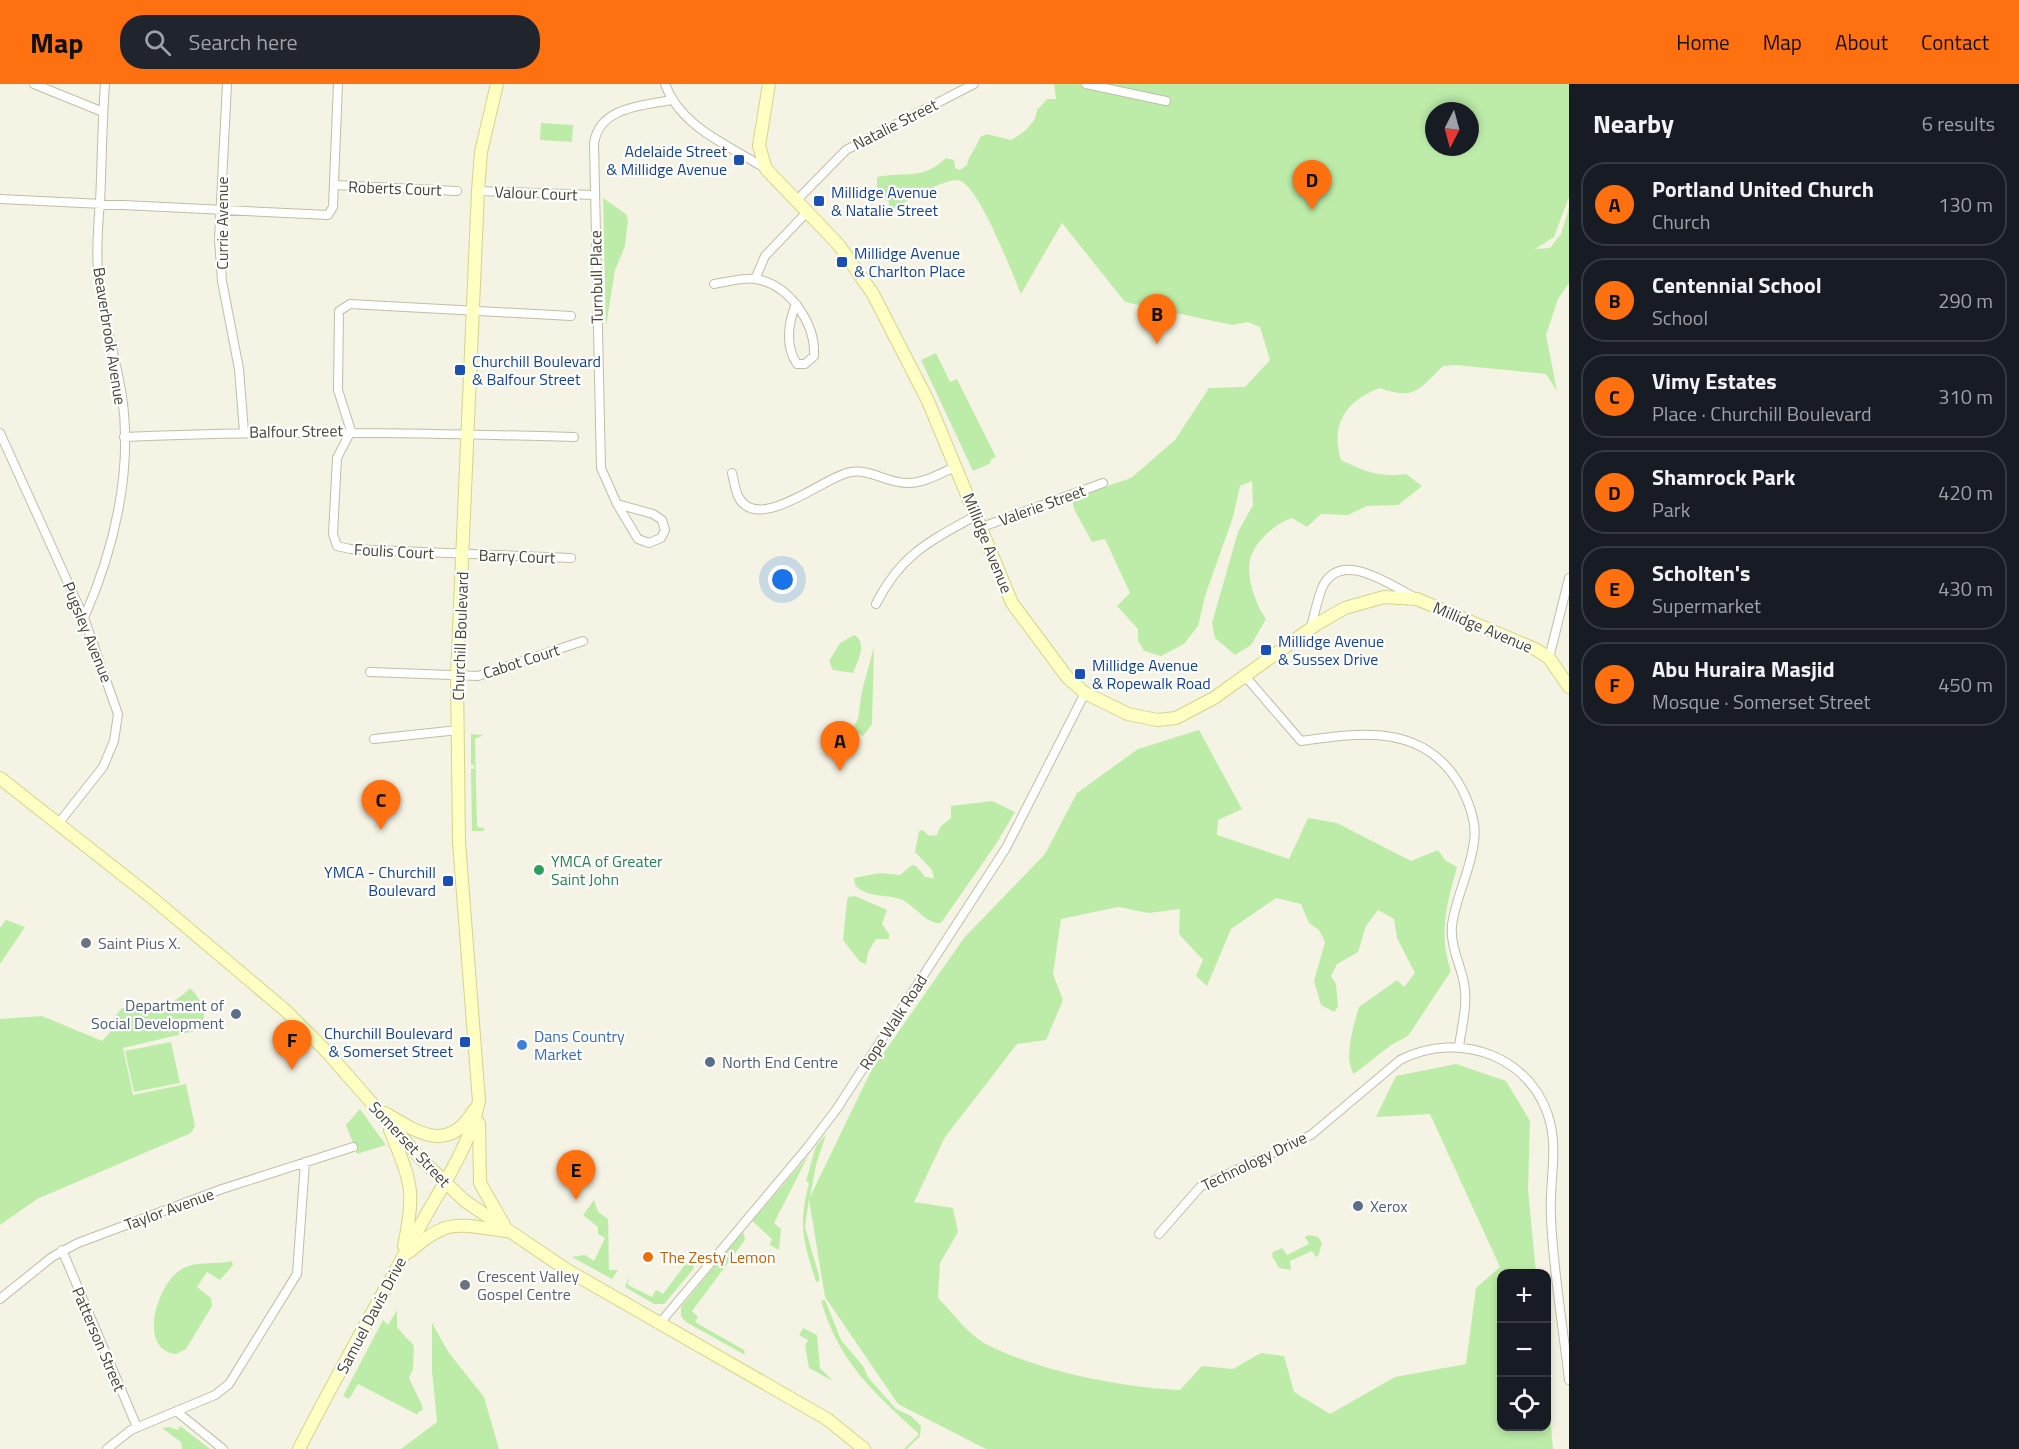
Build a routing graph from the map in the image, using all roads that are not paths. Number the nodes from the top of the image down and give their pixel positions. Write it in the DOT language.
graph roads {
  1 [pos="34,84"];
  2 [pos="105,84"];
  3 [pos="227,84"];
  4 [pos="338,84"];
  5 [pos="497,84"];
  6 [pos="665,84"];
  7 [pos="769,84"];
  8 [pos="974,84"];
  9 [pos="1086,84"];
  10 [pos="671,100"];
  11 [pos="1166,101"];
  12 [pos="103,112"];
  13 [pos="766,169"];
  14 [pos="334,185"];
  15 [pos="457,191"];
  16 [pos="478,191"];
  17 [pos="594,195"];
  18 [pos="0,199"];
  19 [pos="797,200"];
  20 [pos="100,204"];
  21 [pos="808,211"];
  22 [pos="219,212"];
  23 [pos="755,279"];
  24 [pos="714,284"];
  25 [pos="796,304"];
  26 [pos="472,311"];
  27 [pos="571,316"];
  28 [pos="351,431"];
  29 [pos="244,432"];
  30 [pos="0,434"];
  31 [pos="468,434"];
  32 [pos="124,437"];
  33 [pos="574,437"];
  34 [pos="957,466"];
  35 [pos="732,473"];
  36 [pos="1103,483"];
  37 [pos="617,504"];
  38 [pos="980,521"];
  39 [pos="462,554"];
  40 [pos="571,558"];
  41 [pos="1569,578"];
  42 [pos="1417,599"];
  43 [pos="876,604"];
  44 [pos="84,618"];
  45 [pos="1310,630"];
  46 [pos="583,641"];
  47 [pos="1550,658"];
  48 [pos="370,672"];
  49 [pos="458,675"];
  50 [pos="1245,676"];
  51 [pos="1569,687"];
  52 [pos="1085,693"];
  53 [pos="458,730"];
  54 [pos="374,739"];
  55 [pos="0,778"];
  56 [pos="58,825"];
  57 [pos="1459,1046"];
  58 [pos="479,1101"];
  59 [pos="375,1106"];
  60 [pos="387,1121"];
  61 [pos="353,1147"];
  62 [pos="305,1162"];
  63 [pos="446,1183"];
  64 [pos="507,1231"];
  65 [pos="1159,1234"];
  66 [pos="62,1250"];
  67 [pos="402,1259"];
  68 [pos="0,1299"];
  69 [pos="660,1323"];
  70 [pos="1569,1380"];
  71 [pos="176,1411"];
  72 [pos="137,1427"];
  73 [pos="107,1449"];
  74 [pos="223,1449"];
  75 [pos="299,1449"];
  76 [pos="864,1449"];
  1 -- 12 [label="street"];
  2 -- 12 [label="street, Beaverbrook Avenue"];
  3 -- 22 [label="street, Currie Avenue"];
  4 -- 14 [label="street"];
  5 -- 16 [label="street, Churchill Boulevard"];
  6 -- 10 [label="street"];
  7 -- 13 [label="street"];
  8 -- 19 [label="street, Natalie Street"];
  9 -- 11 [label="street"];
  10 -- 13 [label="street"];
  10 -- 17 [label="street, Turnbull Place"];
  12 -- 20 [label="street, Beaverbrook Avenue"];
  13 -- 19 [label="street, Millidge Avenue"];
  14 -- 15 [label="street, Roberts Court"];
  14 -- 22 [label="street"];
  16 -- 17 [label="street, Valour Court"];
  16 -- 26 [label="street, Churchill Boulevard"];
  17 -- 37 [label="street, Turnbull Place"];
  18 -- 20 [label="street"];
  19 -- 21 [label="street, Millidge Avenue"];
  20 -- 22 [label="street"];
  20 -- 32 [label="street, Beaverbrook Avenue"];
  21 -- 23 [label="street"];
  21 -- 34 [label="street, Millidge Avenue"];
  22 -- 29 [label="street, Currie Avenue"];
  23 -- 24 [label="street"];
  23 -- 25 [label="street"];
  25 -- 25 [label="street"];
  26 -- 27 [label="street"];
  26 -- 28 [label="street"];
  26 -- 31 [label="street, Churchill Boulevard"];
  28 -- 29 [label="street, Balfour Street"];
  28 -- 31 [label="street, Balfour Street"];
  28 -- 39 [label="street, Foulis Court"];
  29 -- 32 [label="street, Balfour Street"];
  30 -- 44 [label="street, Pugsley Avenue"];
  31 -- 33 [label="street, Balfour Street"];
  31 -- 39 [label="street, Churchill Boulevard"];
  32 -- 44 [label="street, Beaverbrook Avenue"];
  34 -- 35 [label="street"];
  34 -- 38 [label="street, Millidge Avenue"];
  36 -- 38 [label="street, Valerie Street"];
  37 -- 37 [label="street, Turnbull Place"];
  38 -- 43 [label="street, Valerie Street"];
  38 -- 52 [label="street, Millidge Avenue"];
  39 -- 40 [label="street, Barry Court"];
  39 -- 49 [label="street, Churchill Boulevard"];
  41 -- 47 [label="street"];
  42 -- 45 [label="street, Millidge Avenue"];
  42 -- 45 [label="street, Millidge Avenue"];
  42 -- 47 [label="street, Millidge Avenue"];
  44 -- 56 [label="street, Pugsley Avenue"];
  45 -- 50 [label="street, Millidge Avenue"];
  46 -- 49 [label="street, Cabot Court"];
  47 -- 51 [label="street, Millidge Avenue"];
  48 -- 49 [label="street, Cabot Court"];
  49 -- 53 [label="street, Churchill Boulevard"];
  50 -- 52 [label="street, Millidge Avenue"];
  50 -- 57 [label="street"];
  52 -- 69 [label="street, Rope Walk Road"];
  53 -- 54 [label="street"];
  53 -- 58 [label="street, Churchill Boulevard"];
  55 -- 56 [label="street, Somerset Street"];
  56 -- 59 [label="street, Somerset Street"];
  57 -- 65 [label="street, Technology Drive"];
  57 -- 70 [label="street, Technology Drive"];
  58 -- 59 [label="street"];
  58 -- 63 [label="street, Churchill Boulevard"];
  58 -- 64 [label="street"];
  59 -- 60 [label="street, Somerset Street"];
  60 -- 63 [label="street, Somerset Street"];
  60 -- 67 [label="street"];
  61 -- 62 [label="street, Taylor Avenue"];
  62 -- 66 [label="street, Taylor Avenue"];
  62 -- 71 [label="street"];
  63 -- 64 [label="street, Somerset Street"];
  63 -- 67 [label="street, Samuel Davis Drive"];
  64 -- 67 [label="street"];
  64 -- 69 [label="street, Somerset Street"];
  66 -- 68 [label="street, Taylor Avenue"];
  66 -- 72 [label="street, Patterson Street"];
  67 -- 75 [label="street, Samuel Davis Drive"];
  69 -- 76 [label="street, Somerset Street"];
  71 -- 72 [label="street"];
  71 -- 74 [label="street"];
  72 -- 73 [label="street"];
}
